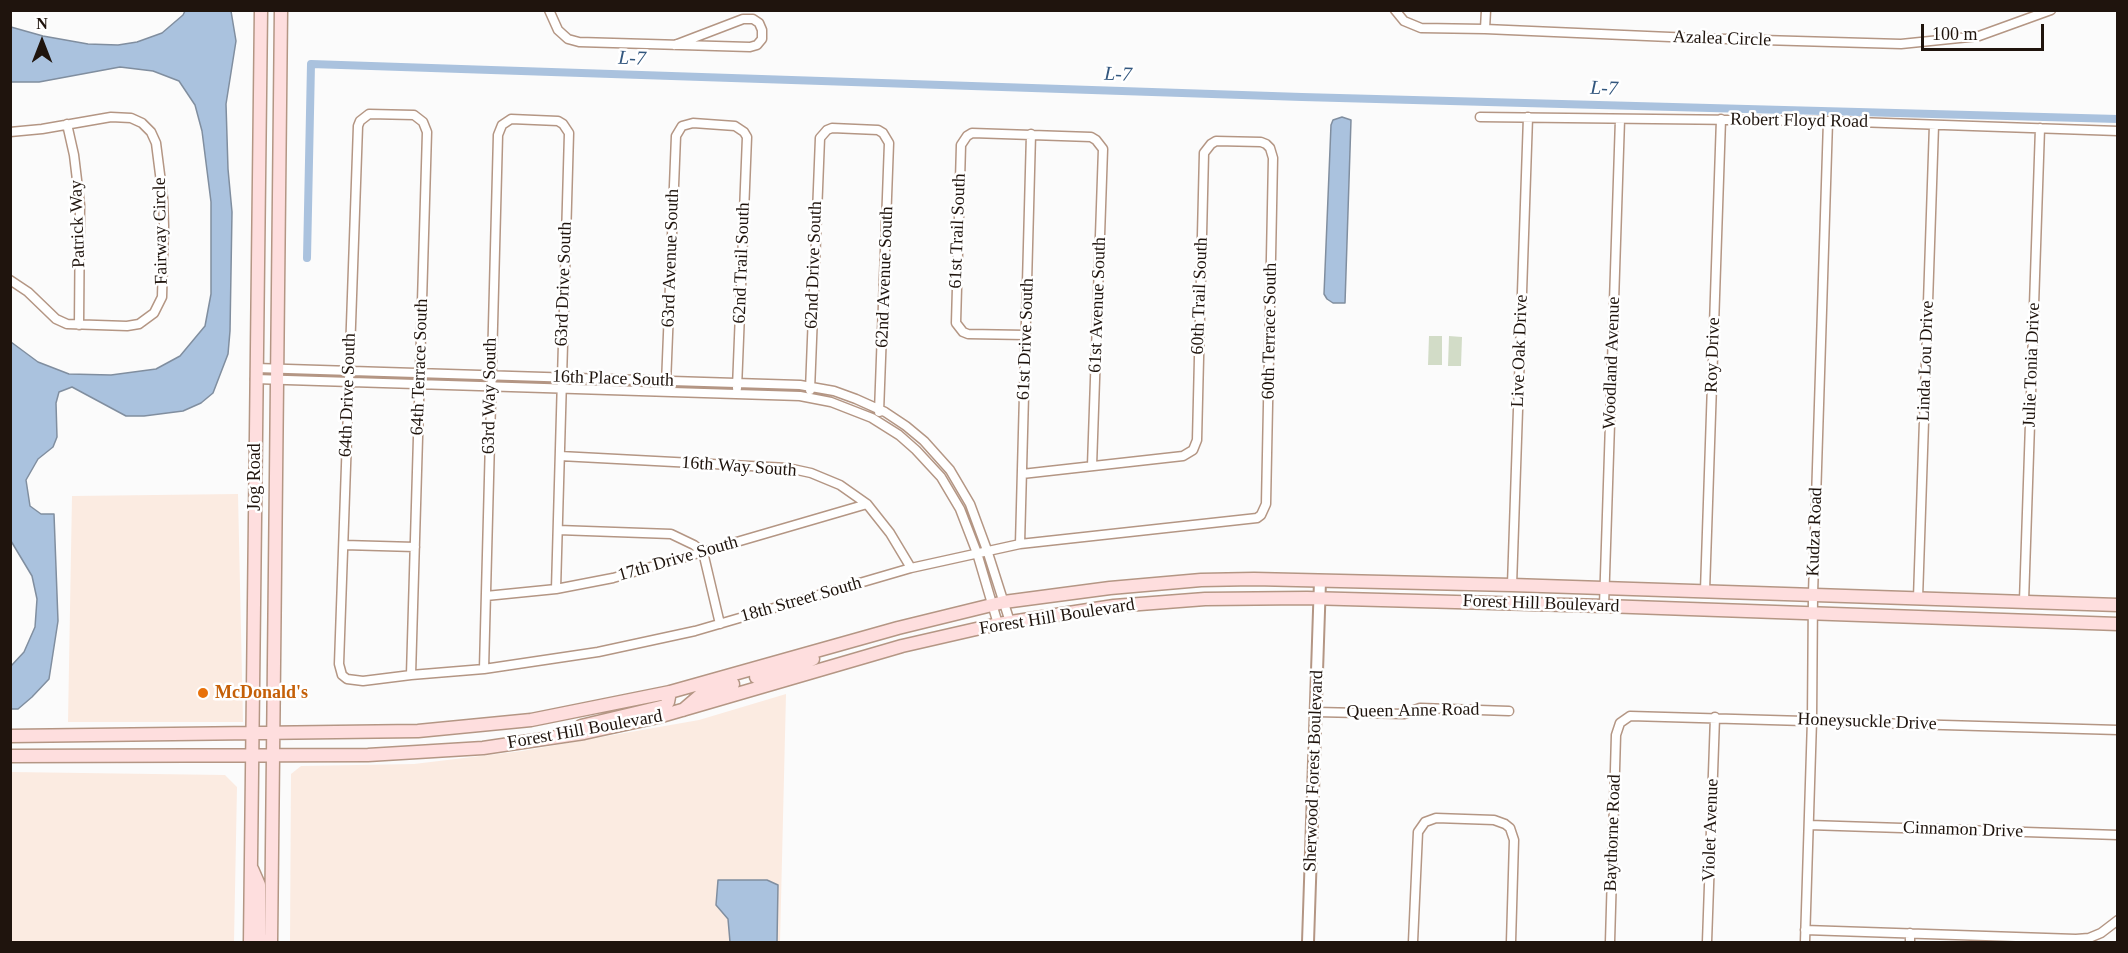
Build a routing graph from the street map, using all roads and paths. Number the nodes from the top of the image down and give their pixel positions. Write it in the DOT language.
graph roads {
  1 [pos="261,10"];
  2 [pos="281,10"];
  3 [pos="549,10"];
  4 [pos="1395,10"];
  5 [pos="1486,10"];
  6 [pos="2051,10"];
  7 [pos="1485,29"];
  8 [pos="675,45"];
  9 [pos="364,117"];
  10 [pos="1480,117"];
  11 [pos="1527,117"];
  12 [pos="1620,119"];
  13 [pos="1720,119"];
  14 [pos="1828,121"];
  15 [pos="67,124"];
  16 [pos="563,124"];
  17 [pos="1934,125"];
  18 [pos="2040,128"];
  19 [pos="2118,131"];
  20 [pos="10,132"];
  21 [pos="744,132"];
  22 [pos="883,133"];
  23 [pos="1031,135"];
  24 [pos="1270,148"];
  25 [pos="10,280"];
  26 [pos="79,326"];
  27 [pos="1026,335"];
  28 [pos="349,370"];
  29 [pos="419,372"];
  30 [pos="256,374"];
  31 [pos="276,374"];
  32 [pos="490,375"];
  33 [pos="562,377"];
  34 [pos="348,381"];
  35 [pos="666,381"];
  36 [pos="419,383"];
  37 [pos="737,383"];
  38 [pos="490,386"];
  39 [pos="810,386"];
  40 [pos="562,388"];
  41 [pos="666,392"];
  42 [pos="737,394"];
  43 [pos="810,398"];
  44 [pos="879,410"];
  45 [pos="879,422"];
  46 [pos="560,456"];
  47 [pos="946,466"];
  48 [pos="1092,466"];
  49 [pos="937,472"];
  50 [pos="1022,474"];
  51 [pos="867,504"];
  52 [pos="1261,514"];
  53 [pos="558,530"];
  54 [pos="1020,544"];
  55 [pos="344,545"];
  56 [pos="415,547"];
  57 [pos="988,551"];
  58 [pos="703,552"];
  59 [pos="977,553"];
  60 [pos="911,568"];
  61 [pos="1320,581"];
  62 [pos="1512,585"];
  63 [pos="1605,588"];
  64 [pos="556,589"];
  65 [pos="1705,591"];
  66 [pos="1813,594"];
  67 [pos="486,596"];
  68 [pos="1319,598"];
  69 [pos="1918,598"];
  70 [pos="2024,601"];
  71 [pos="998,603"];
  72 [pos="2118,604"];
  73 [pos="1604,606"];
  74 [pos="1814,613"];
  75 [pos="1004,623"];
  76 [pos="720,624"];
  77 [pos="2118,624"];
  78 [pos="828,648"];
  79 [pos="484,669"];
  80 [pos="342,675"];
  81 [pos="411,675"];
  82 [pos="669,692"];
  83 [pos="1509,711"];
  84 [pos="681,712"];
  85 [pos="1316,712"];
  86 [pos="1715,717"];
  87 [pos="1812,720"];
  88 [pos="1620,723"];
  89 [pos="2118,730"];
  90 [pos="251,732"];
  91 [pos="275,733"];
  92 [pos="10,736"];
  93 [pos="534,740"];
  94 [pos="10,756"];
  95 [pos="251,756"];
  96 [pos="275,756"];
  97 [pos="1809,825"];
  98 [pos="2118,835"];
  99 [pos="250,862"];
  100 [pos="2118,920"];
  101 [pos="1805,930"];
  102 [pos="1910,938"];
  103 [pos="250,942"];
  104 [pos="261,942"];
  105 [pos="271,942"];
  106 [pos="1308,942"];
  107 [pos="1413,942"];
  108 [pos="1510,942"];
  109 [pos="1610,942"];
  110 [pos="1707,942"];
  111 [pos="1805,942"];
  1 -- 30 [label="main road, Jog Road"];
  2 -- 31 [label="main road, Jog Road"];
  3 -- 8 [label="street"];
  4 -- 7 [label="street, Azalea Circle"];
  5 -- 7 [label="street"];
  6 -- 7 [label="street, Azalea Circle"];
  8 -- 8 [label="street"];
  9 -- 28 [label="street, 64th Drive South"];
  9 -- 29 [label="street, 64th Terrace South"];
  10 -- 11 [label="street, Robert Floyd Road"];
  11 -- 12 [label="street, Robert Floyd Road"];
  11 -- 62 [label="street, Live Oak Drive"];
  12 -- 13 [label="street, Robert Floyd Road"];
  12 -- 63 [label="street, Woodland Avenue"];
  13 -- 14 [label="street, Robert Floyd Road"];
  13 -- 65 [label="street, Roy Drive"];
  14 -- 17 [label="street, Robert Floyd Road"];
  14 -- 66 [label="street, Kudza Road"];
  15 -- 20 [label="street, Fairway Circle"];
  15 -- 26 [label="street, Patrick Way"];
  15 -- 26 [label="street, Fairway Circle"];
  16 -- 32 [label="street, 63rd Way South"];
  16 -- 33 [label="street, 63rd Drive South"];
  17 -- 18 [label="street, Robert Floyd Road"];
  17 -- 69 [label="street, Linda Lou Drive"];
  18 -- 19 [label="street, Robert Floyd Road"];
  18 -- 70 [label="street, Julie Tonia Drive"];
  21 -- 35 [label="street, 63rd Avenue South"];
  21 -- 37 [label="street, 62nd Trail South"];
  22 -- 39 [label="street, 62nd Drive South"];
  22 -- 44 [label="street, 62nd Avenue South"];
  23 -- 27 [label="street, 61st Drive South"];
  23 -- 27 [label="street, 61st Trail South"];
  23 -- 48 [label="street, 61st Avenue South"];
  24 -- 48 [label="street, 60th Trail South"];
  24 -- 52 [label="street, 60th Terrace South"];
  25 -- 26 [label="street, Fairway Circle"];
  27 -- 50 [label="street, 61st Drive South"];
  28 -- 29 [label="street, 16th Place South"];
  28 -- 31 [label="street, 16th Place South"];
  28 -- 34 [label="street, 64th Drive South"];
  29 -- 32 [label="street, 16th Place South"];
  29 -- 36 [label="street, 64th Terrace South"];
  30 -- 31 [label="street, 16th Place South"];
  30 -- 90 [label="main road, Jog Road"];
  31 -- 34 [label="street, 16th Place South"];
  31 -- 91 [label="main road, Jog Road"];
  32 -- 33 [label="street, 16th Place South"];
  32 -- 38 [label="street, 63rd Way South"];
  33 -- 35 [label="street, 16th Place South"];
  33 -- 40 [label="street, 63rd Drive South"];
  34 -- 36 [label="street, 16th Place South"];
  34 -- 55 [label="street, 64th Drive South"];
  35 -- 37 [label="street, 16th Place South"];
  35 -- 41 [label="street, 63rd Avenue South"];
  36 -- 38 [label="street, 16th Place South"];
  36 -- 56 [label="street, 64th Terrace South"];
  37 -- 39 [label="street, 16th Place South"];
  37 -- 42 [label="street, 62nd Trail South"];
  38 -- 40 [label="street, 16th Place South"];
  38 -- 67 [label="street, 63rd Way South"];
  39 -- 43 [label="street, 62nd Drive South"];
  39 -- 44 [label="street, 16th Place South"];
  40 -- 41 [label="street, 16th Place South"];
  40 -- 46 [label="street, 63rd Drive South"];
  41 -- 42 [label="street, 16th Place South"];
  42 -- 43 [label="street, 16th Place South"];
  43 -- 45 [label="street, 16th Place South"];
  44 -- 45 [label="street, 62nd Avenue South"];
  44 -- 47 [label="street, 16th Place South"];
  45 -- 49 [label="street, 16th Place South"];
  46 -- 51 [label="street, 16th Way South"];
  46 -- 53 [label="street, 63rd Drive South"];
  47 -- 49 [label="street"];
  47 -- 57 [label="street, 16th Place South"];
  48 -- 50 [label="street"];
  49 -- 59 [label="street, 16th Place South"];
  50 -- 54 [label="street, 61st Drive South"];
  51 -- 58 [label="street, 17th Drive South"];
  51 -- 60 [label="street, 16th Way South"];
  52 -- 54 [label="street, 18th Street South"];
  53 -- 58 [label="street"];
  53 -- 64 [label="street, 63rd Drive South"];
  54 -- 57 [label="street, 18th Street South"];
  55 -- 56 [label="street"];
  55 -- 80 [label="street, 64th Drive South"];
  56 -- 81 [label="street, 64th Terrace South"];
  57 -- 59 [label="street, 18th Street South"];
  57 -- 71 [label="street, 16th Place South"];
  58 -- 64 [label="street, 17th Drive South"];
  58 -- 76 [label="street"];
  59 -- 60 [label="street, 18th Street South"];
  59 -- 71 [label="street, 16th Place South"];
  60 -- 76 [label="street, 18th Street South"];
  61 -- 62 [label="main road, Forest Hill Boulevard"];
  61 -- 68 [label="street, Sherwood Forest Boulevard"];
  61 -- 71 [label="main road, Forest Hill Boulevard"];
  62 -- 63 [label="main road, Forest Hill Boulevard"];
  63 -- 65 [label="main road, Forest Hill Boulevard"];
  63 -- 73 [label="street, Woodland Avenue"];
  64 -- 67 [label="street, 17th Drive South"];
  65 -- 66 [label="main road, Forest Hill Boulevard"];
  66 -- 69 [label="main road, Forest Hill Boulevard"];
  66 -- 74 [label="street, Kudza Road"];
  67 -- 79 [label="street, 63rd Way South"];
  68 -- 73 [label="main road, Forest Hill Boulevard"];
  68 -- 75 [label="main road, Forest Hill Boulevard"];
  68 -- 85 [label="street, Sherwood Forest Boulevard"];
  69 -- 70 [label="main road, Forest Hill Boulevard"];
  70 -- 72 [label="main road, Forest Hill Boulevard"];
  71 -- 75 [label="street, 16th Place South"];
  71 -- 78 [label="main road, Forest Hill Boulevard"];
  73 -- 74 [label="main road, Forest Hill Boulevard"];
  74 -- 77 [label="main road, Forest Hill Boulevard"];
  74 -- 87 [label="street, Kudza Road"];
  75 -- 84 [label="main road, Forest Hill Boulevard"];
  76 -- 79 [label="street, 18th Street South"];
  78 -- 82 [label="main road, Forest Hill Boulevard"];
  78 -- 84 [label="main road"];
  79 -- 81 [label="street, 18th Street South"];
  80 -- 81 [label="street, 18th Street South"];
  82 -- 91 [label="main road, Forest Hill Boulevard"];
  82 -- 93 [label="main road"];
  83 -- 85 [label="street, Queen Anne Road"];
  84 -- 93 [label="main road, Forest Hill Boulevard"];
  85 -- 106 [label="street, Sherwood Forest Boulevard"];
  86 -- 87 [label="street, Honeysuckle Drive"];
  86 -- 88 [label="street, Honeysuckle Drive"];
  86 -- 110 [label="street, Violet Avenue"];
  87 -- 89 [label="street, Honeysuckle Drive"];
  87 -- 97 [label="street, Kudza Road"];
  88 -- 109 [label="street, Baythorne Road"];
  90 -- 91 [label="main road, Forest Hill Boulevard"];
  90 -- 92 [label="main road, Forest Hill Boulevard"];
  90 -- 95 [label="main road, Jog Road"];
  91 -- 96 [label="main road, Jog Road"];
  93 -- 96 [label="main road, Forest Hill Boulevard"];
  94 -- 95 [label="main road, Forest Hill Boulevard"];
  95 -- 96 [label="main road, Forest Hill Boulevard"];
  95 -- 99 [label="main road, Jog Road"];
  96 -- 105 [label="main road, Jog Road"];
  97 -- 98 [label="street, Cinnamon Drive"];
  97 -- 101 [label="street, Kudza Road"];
  99 -- 103 [label="main road, Jog Road"];
  99 -- 104 [label="main road"];
  100 -- 102 [label="street"];
  101 -- 102 [label="street"];
  101 -- 111 [label="street, Kudza Road"];
  107 -- 108 [label="street"];
}
